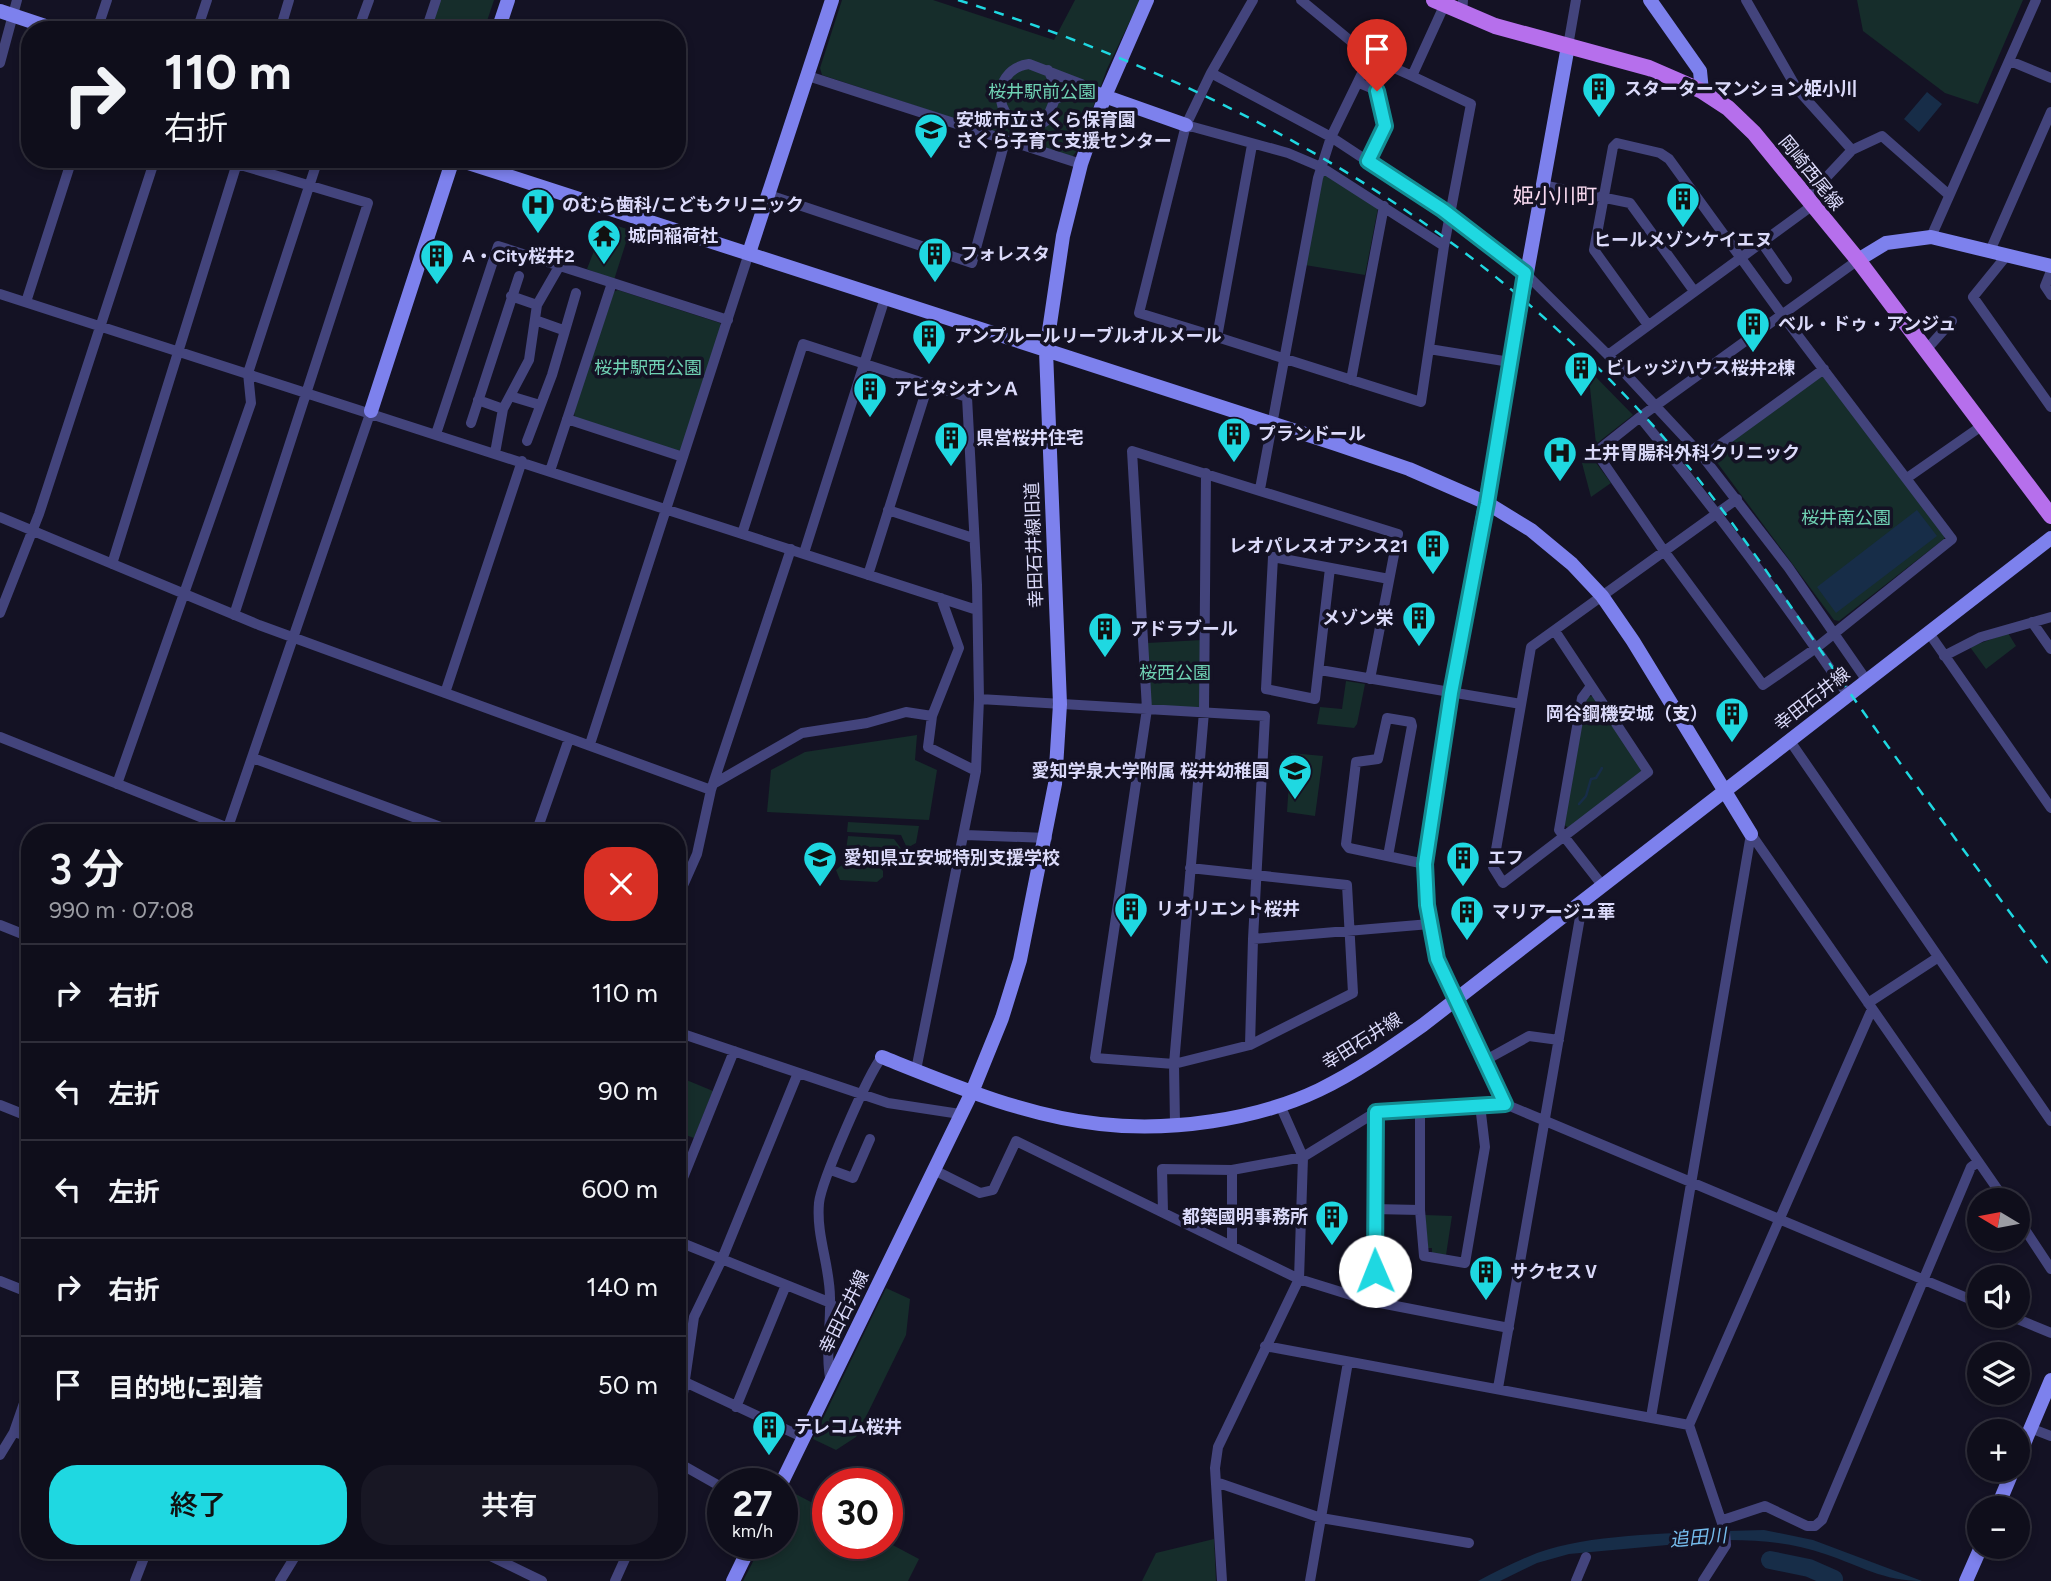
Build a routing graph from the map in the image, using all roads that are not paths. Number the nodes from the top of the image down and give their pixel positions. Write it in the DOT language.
graph roads {
  1 [pos="16,0"];
  2 [pos="107,0"];
  3 [pos="207,0"];
  4 [pos="289,0"];
  5 [pos="369,0"];
  6 [pos="436,0"];
  7 [pos="509,0"];
  8 [pos="832,0"];
  9 [pos="1147,0"];
  10 [pos="1253,0"];
  11 [pos="1301,0"];
  12 [pos="1576,0"];
  13 [pos="1650,0"];
  14 [pos="1746,0"];
  15 [pos="2036,0"];
  16 [pos="1439,3"];
  17 [pos="1463,7"];
  18 [pos="6,13"];
  19 [pos="30,21"];
  20 [pos="100,21"];
  21 [pos="200,21"];
  22 [pos="283,21"];
  23 [pos="361,21"];
  24 [pos="432,21"];
  25 [pos="501,21"];
  26 [pos="1568,46"];
  27 [pos="1370,57"];
  28 [pos="2010,61"];
  29 [pos="0,63"];
  30 [pos="1048,70"];
  31 [pos="1210,74"];
  32 [pos="808,76"];
  33 [pos="1412,76"];
  34 [pos="2051,78"];
  35 [pos="1359,83"];
  36 [pos="1090,91"];
  37 [pos="1702,91"];
  38 [pos="1105,96"];
  39 [pos="1055,99"];
  40 [pos="2051,112"];
  41 [pos="1186,125"];
  42 [pos="1331,137"];
  43 [pos="1005,141"];
  44 [pos="1252,145"];
  45 [pos="1852,150"];
  46 [pos="1368,161"];
  47 [pos="1081,164"];
  48 [pos="1321,167"];
  49 [pos="69,168"];
  50 [pos="152,168"];
  51 [pos="236,168"];
  52 [pos="256,168"];
  53 [pos="315,168"];
  54 [pos="451,168"];
  55 [pos="482,168"];
  56 [pos="1542,185"];
  57 [pos="310,186"];
  58 [pos="769,195"];
  59 [pos="1950,195"];
  60 [pos="1603,196"];
  61 [pos="1810,202"];
  62 [pos="1384,206"];
  63 [pos="1450,216"];
  64 [pos="1931,237"];
  65 [pos="1762,243"];
  66 [pos="1444,246"];
  67 [pos="1990,251"];
  68 [pos="749,253"];
  69 [pos="2007,255"];
  70 [pos="1741,258"];
  71 [pos="1858,260"];
  72 [pos="560,265"];
  73 [pos="2051,268"];
  74 [pos="1525,273"];
  75 [pos="519,276"];
  76 [pos="1787,279"];
  77 [pos="612,283"];
  78 [pos="1694,292"];
  79 [pos="576,293"];
  80 [pos="0,294"];
  81 [pos="2051,295"];
  82 [pos="511,296"];
  83 [pos="886,298"];
  84 [pos="26,302"];
  85 [pos="537,305"];
  86 [pos="1783,316"];
  87 [pos="535,320"];
  88 [pos="728,320"];
  89 [pos="1952,321"];
  90 [pos="1648,324"];
  91 [pos="101,326"];
  92 [pos="564,330"];
  93 [pos="1217,337"];
  94 [pos="1429,349"];
  95 [pos="178,350"];
  96 [pos="1926,350"];
  97 [pos="1046,351"];
  98 [pos="1608,355"];
  99 [pos="1284,358"];
  100 [pos="1510,362"];
  101 [pos="864,364"];
  102 [pos="1824,369"];
  103 [pos="248,373"];
  104 [pos="1351,380"];
  105 [pos="928,385"];
  106 [pos="308,393"];
  107 [pos="510,396"];
  108 [pos="478,400"];
  109 [pos="540,405"];
  110 [pos="1657,407"];
  111 [pos="2051,407"];
  112 [pos="503,409"];
  113 [pos="370,411"];
  114 [pos="1640,417"];
  115 [pos="568,419"];
  116 [pos="471,424"];
  117 [pos="1272,424"];
  118 [pos="1983,425"];
  119 [pos="436,434"];
  120 [pos="527,441"];
  121 [pos="495,453"];
  122 [pos="683,457"];
  123 [pos="1703,457"];
  124 [pos="522,461"];
  125 [pos="550,471"];
  126 [pos="1206,472"];
  127 [pos="1907,478"];
  128 [pos="1260,489"];
  129 [pos="1737,499"];
  130 [pos="1487,503"];
  131 [pos="666,510"];
  132 [pos="888,510"];
  133 [pos="1717,513"];
  134 [pos="2051,516"];
  135 [pos="0,517"];
  136 [pos="32,532"];
  137 [pos="742,534"];
  138 [pos="973,538"];
  139 [pos="2051,538"];
  140 [pos="791,549"];
  141 [pos="1664,551"];
  142 [pos="804,553"];
  143 [pos="112,564"];
  144 [pos="1330,568"];
  145 [pos="868,575"];
  146 [pos="1389,579"];
  147 [pos="183,594"];
  148 [pos="1602,596"];
  149 [pos="941,598"];
  150 [pos="977,610"];
  151 [pos="0,613"];
  152 [pos="234,615"];
  153 [pos="2051,617"];
  154 [pos="2032,622"];
  155 [pos="1555,631"];
  156 [pos="1833,632"];
  157 [pos="1929,633"];
  158 [pos="295,638"];
  159 [pos="1816,648"];
  160 [pos="2051,649"];
  161 [pos="1944,656"];
  162 [pos="1320,670"];
  163 [pos="1370,679"];
  164 [pos="1867,681"];
  165 [pos="1591,686"];
  166 [pos="445,693"];
  167 [pos="1451,693"];
  168 [pos="1848,695"];
  169 [pos="979,699"];
  170 [pos="1060,704"];
  171 [pos="1521,704"];
  172 [pos="1147,709"];
  173 [pos="1205,712"];
  174 [pos="932,716"];
  175 [pos="0,737"];
  176 [pos="569,738"];
  177 [pos="1790,741"];
  178 [pos="590,744"];
  179 [pos="253,758"];
  180 [pos="976,771"];
  181 [pos="117,784"];
  182 [pos="713,787"];
  183 [pos="1723,792"];
  184 [pos="2051,808"];
  185 [pos="213,824"];
  186 [pos="229,824"];
  187 [pos="433,824"];
  188 [pos="539,824"];
  189 [pos="1751,834"];
  190 [pos="965,835"];
  191 [pos="1047,838"];
  192 [pos="1566,838"];
  193 [pos="1388,856"];
  194 [pos="1425,864"];
  195 [pos="1190,868"];
  196 [pos="1256,875"];
  197 [pos="686,879"];
  198 [pos="1602,885"];
  199 [pos="1583,900"];
  200 [pos="1430,924"];
  201 [pos="0,925"];
  202 [pos="1350,932"];
  203 [pos="21,933"];
  204 [pos="1253,939"];
  205 [pos="1937,958"];
  206 [pos="1453,999"];
  207 [pos="1870,1006"];
  208 [pos="686,1035"];
  209 [pos="1559,1040"];
  210 [pos="1250,1045"];
  211 [pos="734,1051"];
  212 [pos="882,1057"];
  213 [pos="1484,1061"];
  214 [pos="1174,1064"];
  215 [pos="916,1070"];
  216 [pos="798,1073"];
  217 [pos="972,1092"];
  218 [pos="861,1094"];
  219 [pos="1505,1104"];
  220 [pos="0,1105"];
  221 [pos="1280,1105"];
  222 [pos="1480,1105"];
  223 [pos="1420,1108"];
  224 [pos="1376,1112"];
  225 [pos="21,1114"];
  226 [pos="960,1114"];
  227 [pos="1546,1119"];
  228 [pos="2051,1121"];
  229 [pos="1175,1124"];
  230 [pos="870,1139"];
  231 [pos="1303,1157"];
  232 [pos="1978,1162"];
  233 [pos="831,1170"];
  234 [pos="934,1170"];
  235 [pos="1232,1170"];
  236 [pos="686,1171"];
  237 [pos="1693,1182"];
  238 [pos="1996,1188"];
  239 [pos="1373,1209"];
  240 [pos="1420,1210"];
  241 [pos="1163,1212"];
  242 [pos="1780,1218"];
  243 [pos="2030,1237"];
  244 [pos="686,1245"];
  245 [pos="1232,1247"];
  246 [pos="722,1259"];
  247 [pos="2051,1269"];
  248 [pos="1299,1279"];
  249 [pos="1923,1280"];
  250 [pos="0,1281"];
  251 [pos="786,1285"];
  252 [pos="21,1289"];
  253 [pos="1967,1298"];
  254 [pos="1370,1301"];
  255 [pos="831,1303"];
  256 [pos="2030,1324"];
  257 [pos="1509,1328"];
  258 [pos="2051,1333"];
  259 [pos="1265,1346"];
  260 [pos="1348,1362"];
  261 [pos="686,1375"];
  262 [pos="2051,1380"];
  263 [pos="686,1382"];
  264 [pos="831,1384"];
  265 [pos="1498,1388"];
  266 [pos="736,1407"];
  267 [pos="21,1412"];
  268 [pos="1651,1417"];
  269 [pos="1689,1425"];
  270 [pos="2030,1428"];
  271 [pos="14,1432"];
  272 [pos="21,1434"];
  273 [pos="800,1436"];
  274 [pos="2051,1436"];
  275 [pos="0,1455"];
  276 [pos="686,1467"];
  277 [pos="789,1468"];
  278 [pos="707,1479"];
  279 [pos="1216,1482"];
  280 [pos="1321,1518"];
  281 [pos="1723,1520"];
  282 [pos="1469,1543"];
  283 [pos="1586,1557"];
  284 [pos="144,1559"];
  285 [pos="293,1559"];
  286 [pos="498,1559"];
  287 [pos="625,1559"];
  288 [pos="744,1559"];
  289 [pos="1976,1559"];
  290 [pos="135,1581"];
  291 [pos="280,1581"];
  292 [pos="542,1581"];
  293 [pos="615,1581"];
  294 [pos="733,1581"];
  295 [pos="1222,1581"];
  296 [pos="1310,1581"];
  297 [pos="1576,1581"];
  298 [pos="1703,1581"];
  299 [pos="1966,1581"];
  1 -- 18 [label="street"];
  2 -- 20 [label="street"];
  3 -- 21 [label="street"];
  4 -- 22 [label="street"];
  5 -- 23 [label="street"];
  6 -- 24 [label="street"];
  7 -- 25 [label="street"];
  8 -- 32 [label="street"];
  9 -- 38 [label="street, 幸田石井線旧道"];
  10 -- 31 [label="street"];
  11 -- 27 [label="street"];
  12 -- 26 [label="street"];
  13 -- 37 [label="street"];
  14 -- 45 [label="street"];
  15 -- 28 [label="street"];
  16 -- 17 [label="main road, 岡崎西尾線"];
  16 -- 33 [label="street"];
  17 -- 26 [label="main road, 岡崎西尾線"];
  18 -- 19 [label="street"];
  18 -- 29 [label="street"];
  26 -- 37 [label="main road, 岡崎西尾線"];
  26 -- 56 [label="street"];
  27 -- 33 [label="street"];
  27 -- 35 [label="street"];
  28 -- 34 [label="street"];
  28 -- 59 [label="street"];
  30 -- 36 [label="street"];
  30 -- 39 [label="street"];
  30 -- 39 [label="street"];
  31 -- 41 [label="street"];
  31 -- 42 [label="street"];
  32 -- 43 [label="street"];
  32 -- 58 [label="street"];
  33 -- 63 [label="street"];
  35 -- 42 [label="street"];
  35 -- 46 [label="street"];
  36 -- 38 [label="street"];
  36 -- 39 [label="street"];
  37 -- 61 [label="main road, 岡崎西尾線"];
  38 -- 41 [label="street"];
  38 -- 47 [label="street, 幸田石井線旧道"];
  40 -- 67 [label="street"];
  41 -- 44 [label="street"];
  41 -- 93 [label="street"];
  42 -- 46 [label="street"];
  42 -- 48 [label="street"];
  43 -- 47 [label="street"];
  43 -- 58 [label="street"];
  44 -- 48 [label="street"];
  44 -- 93 [label="street"];
  45 -- 59 [label="street"];
  45 -- 61 [label="street"];
  46 -- 63 [label="street"];
  47 -- 97 [label="street, 幸田石井線旧道"];
  48 -- 62 [label="street"];
  48 -- 99 [label="street"];
  49 -- 84 [label="street"];
  50 -- 91 [label="street"];
  51 -- 95 [label="street"];
  52 -- 57 [label="street"];
  53 -- 57 [label="street"];
  54 -- 113 [label="street"];
  55 -- 68 [label="street"];
  56 -- 60 [label="street"];
  56 -- 74 [label="street"];
  57 -- 103 [label="street"];
  57 -- 106 [label="street"];
  58 -- 68 [label="street"];
  59 -- 64 [label="street"];
  60 -- 70 [label="street"];
  60 -- 78 [label="street"];
  60 -- 90 [label="street"];
  61 -- 65 [label="street"];
  61 -- 71 [label="main road, 岡崎西尾線"];
  62 -- 66 [label="street"];
  62 -- 104 [label="street"];
  63 -- 66 [label="street"];
  63 -- 74 [label="street"];
  64 -- 67 [label="street"];
  64 -- 71 [label="street"];
  65 -- 70 [label="street"];
  65 -- 76 [label="street"];
  66 -- 94 [label="street"];
  67 -- 69 [label="street"];
  68 -- 83 [label="street"];
  68 -- 88 [label="street"];
  69 -- 73 [label="street"];
  69 -- 111 [label="street"];
  70 -- 78 [label="street"];
  70 -- 86 [label="street"];
  71 -- 86 [label="street"];
  71 -- 96 [label="main road, 岡崎西尾線"];
  72 -- 77 [label="street"];
  72 -- 85 [label="street"];
  72 -- 119 [label="street"];
  73 -- 81 [label="street"];
  74 -- 98 [label="street"];
  74 -- 100 [label="street"];
  75 -- 82 [label="street"];
  77 -- 88 [label="street"];
  77 -- 115 [label="street"];
  78 -- 90 [label="street"];
  79 -- 92 [label="street"];
  80 -- 84 [label="street"];
  82 -- 85 [label="street"];
  82 -- 108 [label="street"];
  83 -- 97 [label="street"];
  83 -- 101 [label="street"];
  84 -- 91 [label="street"];
  85 -- 87 [label="street"];
  86 -- 102 [label="street"];
  86 -- 110 [label="street"];
  87 -- 92 [label="street"];
  87 -- 107 [label="street"];
  88 -- 122 [label="street"];
  89 -- 96 [label="street"];
  90 -- 98 [label="street"];
  91 -- 95 [label="street"];
  91 -- 136 [label="street"];
  92 -- 109 [label="street"];
  93 -- 99 [label="street"];
  94 -- 100 [label="street"];
  94 -- 104 [label="street"];
  95 -- 103 [label="street"];
  95 -- 143 [label="street"];
  96 -- 118 [label="main road, 岡崎西尾線"];
  97 -- 117 [label="street"];
  97 -- 170 [label="street, 幸田石井線旧道"];
  98 -- 110 [label="street"];
  99 -- 104 [label="street"];
  99 -- 117 [label="street"];
  100 -- 130 [label="street"];
  101 -- 105 [label="street"];
  101 -- 137 [label="street"];
  101 -- 142 [label="street"];
  102 -- 123 [label="street"];
  102 -- 127 [label="street"];
  103 -- 106 [label="street"];
  103 -- 147 [label="street"];
  105 -- 132 [label="street"];
  105 -- 138 [label="street"];
  106 -- 113 [label="street"];
  106 -- 152 [label="street"];
  107 -- 109 [label="street"];
  107 -- 112 [label="street"];
  108 -- 112 [label="street"];
  108 -- 116 [label="street"];
  109 -- 120 [label="street"];
  110 -- 114 [label="street"];
  110 -- 123 [label="street"];
  112 -- 121 [label="street"];
  113 -- 119 [label="street"];
  113 -- 158 [label="street"];
  114 -- 133 [label="street"];
  114 -- 141 [label="street"];
  115 -- 122 [label="street"];
  115 -- 125 [label="street"];
  117 -- 128 [label="street"];
  117 -- 130 [label="street"];
  118 -- 127 [label="street"];
  118 -- 134 [label="main road, 岡崎西尾線"];
  119 -- 121 [label="street"];
  121 -- 124 [label="street"];
  122 -- 131 [label="street"];
  123 -- 129 [label="street"];
  124 -- 125 [label="street"];
  124 -- 166 [label="street"];
  125 -- 131 [label="street"];
  126 -- 128 [label="street"];
  126 -- 172 [label="street"];
  126 -- 173 [label="street"];
  127 -- 156 [label="street"];
  128 -- 146 [label="street"];
  129 -- 133 [label="street"];
  129 -- 156 [label="street"];
  130 -- 148 [label="street"];
  130 -- 167 [label="street"];
  131 -- 137 [label="street"];
  131 -- 178 [label="street"];
  132 -- 138 [label="street"];
  132 -- 145 [label="street"];
  133 -- 141 [label="street"];
  133 -- 159 [label="street"];
  135 -- 136 [label="street"];
  136 -- 143 [label="street"];
  136 -- 151 [label="street"];
  137 -- 140 [label="street"];
  138 -- 150 [label="street"];
  139 -- 157 [label="street, 幸田石井線"];
  140 -- 142 [label="street"];
  140 -- 182 [label="street"];
  141 -- 148 [label="street"];
  141 -- 159 [label="street"];
  142 -- 145 [label="street"];
  143 -- 147 [label="street"];
  144 -- 146 [label="street"];
  144 -- 162 [label="street"];
  144 -- 162 [label="street"];
  145 -- 149 [label="street"];
  146 -- 163 [label="street"];
  147 -- 152 [label="street"];
  147 -- 181 [label="street"];
  148 -- 155 [label="street"];
  148 -- 183 [label="street"];
  149 -- 150 [label="street"];
  149 -- 174 [label="street"];
  150 -- 169 [label="street"];
  152 -- 158 [label="street"];
  153 -- 154 [label="street"];
  154 -- 160 [label="street"];
  154 -- 161 [label="street"];
  155 -- 165 [label="street"];
  155 -- 171 [label="street"];
  156 -- 159 [label="street"];
  156 -- 164 [label="street"];
  157 -- 161 [label="street"];
  157 -- 164 [label="street, 幸田石井線"];
  158 -- 166 [label="street"];
  158 -- 179 [label="street"];
  159 -- 168 [label="street"];
  161 -- 184 [label="street"];
  162 -- 163 [label="street"];
  163 -- 167 [label="street"];
  164 -- 168 [label="street, 幸田石井線"];
  165 -- 192 [label="street"];
  165 -- 192 [label="street"];
  166 -- 176 [label="street"];
  167 -- 171 [label="street"];
  167 -- 194 [label="street"];
  168 -- 177 [label="street, 幸田石井線"];
  169 -- 170 [label="street"];
  169 -- 180 [label="street"];
  170 -- 172 [label="street"];
  170 -- 191 [label="street, 幸田石井線旧道"];
  171 -- 192 [label="street"];
  172 -- 173 [label="street"];
  172 -- 214 [label="street"];
  173 -- 195 [label="street"];
  173 -- 196 [label="street"];
  174 -- 180 [label="street"];
  174 -- 182 [label="street"];
  175 -- 181 [label="street"];
  176 -- 178 [label="street"];
  176 -- 188 [label="street"];
  177 -- 183 [label="street, 幸田石井線"];
  177 -- 205 [label="street"];
  178 -- 182 [label="street"];
  179 -- 186 [label="street"];
  179 -- 187 [label="street"];
  180 -- 190 [label="street"];
  181 -- 185 [label="street"];
  182 -- 197 [label="street"];
  183 -- 189 [label="street"];
  183 -- 198 [label="street, 幸田石井線"];
  189 -- 207 [label="street"];
  189 -- 237 [label="street"];
  190 -- 191 [label="street"];
  190 -- 215 [label="street"];
  191 -- 217 [label="street, 幸田石井線旧道"];
  192 -- 198 [label="street"];
  193 -- 193 [label="street"];
  193 -- 194 [label="street"];
  194 -- 200 [label="street"];
  195 -- 196 [label="street"];
  195 -- 214 [label="street"];
  196 -- 202 [label="street"];
  196 -- 204 [label="street"];
  198 -- 199 [label="street, 幸田石井線"];
  199 -- 206 [label="street, 幸田石井線"];
  199 -- 209 [label="street"];
  200 -- 202 [label="street"];
  200 -- 206 [label="street"];
  201 -- 203 [label="street"];
  202 -- 204 [label="street"];
  202 -- 210 [label="street"];
  204 -- 210 [label="street"];
  205 -- 207 [label="street"];
  205 -- 228 [label="street"];
  206 -- 213 [label="street"];
  206 -- 221 [label="street, 幸田石井線"];
  207 -- 232 [label="street"];
  207 -- 242 [label="street"];
  208 -- 211 [label="street"];
  209 -- 213 [label="street"];
  209 -- 227 [label="street"];
  210 -- 214 [label="street"];
  211 -- 216 [label="street"];
  211 -- 236 [label="street"];
  212 -- 215 [label="street"];
  212 -- 218 [label="street"];
  213 -- 219 [label="street"];
  214 -- 229 [label="street"];
  215 -- 217 [label="street"];
  216 -- 218 [label="street"];
  216 -- 246 [label="street"];
  217 -- 226 [label="street, 幸田石井線"];
  217 -- 229 [label="street, 幸田石井線"];
  218 -- 226 [label="street"];
  218 -- 233 [label="street"];
  219 -- 222 [label="street"];
  219 -- 227 [label="street"];
  220 -- 225 [label="street"];
  221 -- 229 [label="street, 幸田石井線"];
  221 -- 231 [label="street"];
  222 -- 223 [label="street"];
  222 -- 240 [label="street"];
  223 -- 224 [label="street"];
  223 -- 240 [label="street"];
  224 -- 231 [label="street"];
  224 -- 239 [label="street"];
  226 -- 234 [label="street, 幸田石井線"];
  227 -- 237 [label="street"];
  227 -- 257 [label="street"];
  230 -- 233 [label="street"];
  231 -- 235 [label="street"];
  231 -- 248 [label="street"];
  232 -- 238 [label="street"];
  232 -- 249 [label="street"];
  233 -- 255 [label="street"];
  234 -- 241 [label="street"];
  234 -- 264 [label="street, 幸田石井線"];
  235 -- 241 [label="street"];
  235 -- 245 [label="street"];
  237 -- 242 [label="street"];
  237 -- 268 [label="street"];
  239 -- 240 [label="street"];
  239 -- 254 [label="street"];
  241 -- 245 [label="street"];
  242 -- 249 [label="street"];
  242 -- 269 [label="street"];
  243 -- 247 [label="street"];
  244 -- 246 [label="street"];
  245 -- 248 [label="street"];
  246 -- 251 [label="street"];
  246 -- 261 [label="street"];
  248 -- 254 [label="street"];
  248 -- 259 [label="street"];
  249 -- 253 [label="street"];
  249 -- 281 [label="street"];
  250 -- 252 [label="street"];
  251 -- 255 [label="street"];
  251 -- 266 [label="street"];
  254 -- 257 [label="street"];
  255 -- 264 [label="street"];
  256 -- 258 [label="street"];
  257 -- 265 [label="street"];
  259 -- 260 [label="street"];
  259 -- 279 [label="street"];
  260 -- 265 [label="street"];
  260 -- 280 [label="street"];
  262 -- 270 [label="street"];
  263 -- 266 [label="street"];
  264 -- 277 [label="street, 幸田石井線"];
  265 -- 268 [label="street"];
  266 -- 273 [label="street"];
  267 -- 271 [label="street"];
  268 -- 269 [label="street"];
  269 -- 281 [label="street"];
  270 -- 274 [label="street"];
  271 -- 272 [label="street"];
  271 -- 275 [label="street"];
  276 -- 278 [label="street"];
  279 -- 280 [label="street"];
  279 -- 295 [label="street"];
  280 -- 282 [label="street"];
  280 -- 296 [label="street"];
  281 -- 298 [label="street"];
  283 -- 297 [label="street"];
  284 -- 290 [label="street"];
  285 -- 291 [label="street"];
  286 -- 292 [label="street"];
  287 -- 293 [label="street"];
  288 -- 294 [label="street"];
  289 -- 299 [label="street"];
}
